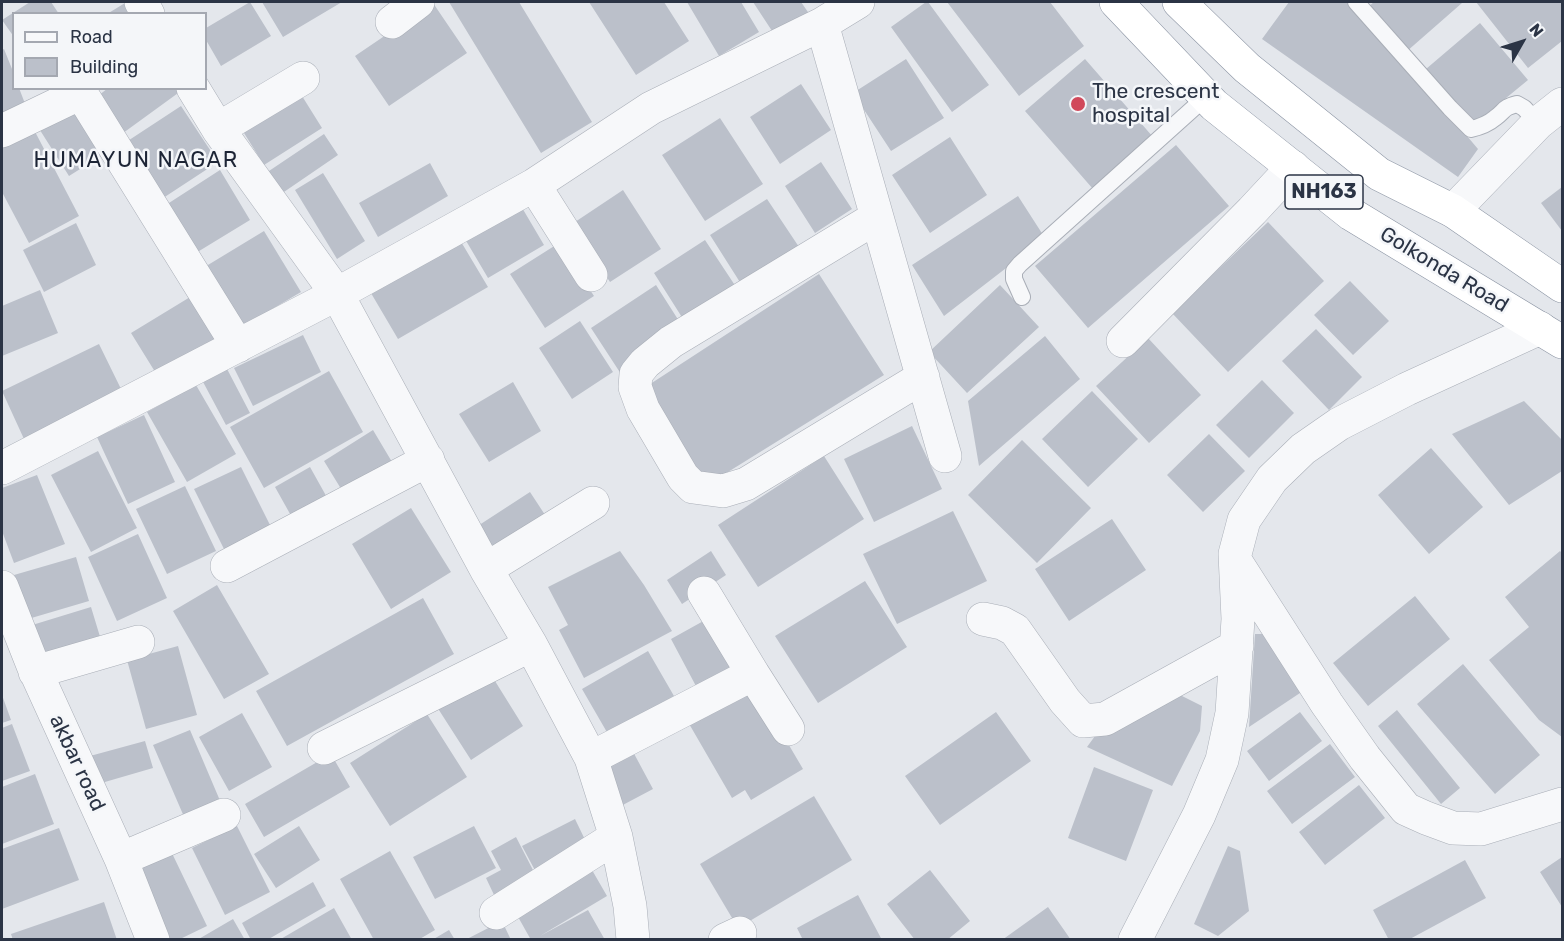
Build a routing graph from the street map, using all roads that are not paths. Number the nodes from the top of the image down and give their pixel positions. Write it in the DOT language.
graph roads {
  1 [pos="418,2"];
  2 [pos="858,2"];
  3 [pos="1116,2"];
  4 [pos="1179,2"];
  5 [pos="1356,2"];
  6 [pos="392,22"];
  7 [pos="822,24"];
  8 [pos="303,78"];
  9 [pos="194,90"];
  10 [pos="1207,96"];
  11 [pos="1550,114"];
  12 [pos="218,129"];
  13 [pos="2,131"];
  14 [pos="1293,167"];
  15 [pos="534,185"];
  16 [pos="1453,211"];
  17 [pos="877,217"];
  18 [pos="591,275"];
  19 [pos="1563,286"];
  20 [pos="337,294"];
  21 [pos="1022,297"];
  22 [pos="1551,335"];
  23 [pos="1123,341"];
  24 [pos="238,346"];
  25 [pos="923,377"];
  26 [pos="945,456"];
  27 [pos="428,460"];
  28 [pos="2,468"];
  29 [pos="593,503"];
  30 [pos="1235,560"];
  31 [pos="227,566"];
  32 [pos="486,569"];
  33 [pos="2,587"];
  34 [pos="704,593"];
  35 [pos="983,620"];
  36 [pos="138,642"];
  37 [pos="531,645"];
  38 [pos="1237,646"];
  39 [pos="35,672"];
  40 [pos="753,674"];
  41 [pos="788,729"];
  42 [pos="324,748"];
  43 [pos="591,758"];
  44 [pos="1563,804"];
  45 [pos="224,815"];
  46 [pos="616,837"];
  47 [pos="121,859"];
  48 [pos="496,913"];
  49 [pos="153,939"];
  50 [pos="633,939"];
  51 [pos="1135,939"];
  1 -- 6 [label="street"];
  2 -- 7 [label="street"];
  3 -- 10 [label="highway, Golkonda Road / NH163"];
  4 -- 16 [label="highway, NH163"];
  5 -- 11 [label="lane"];
  7 -- 15 [label="street"];
  7 -- 17 [label="street"];
  8 -- 12 [label="street"];
  9 -- 12 [label="street"];
  10 -- 14 [label="highway, Golkonda Road / NH163"];
  10 -- 21 [label="lane"];
  11 -- 16 [label="street"];
  12 -- 20 [label="street"];
  13 -- 24 [label="street"];
  14 -- 22 [label="highway, Golkonda Road / NH163"];
  14 -- 23 [label="street"];
  15 -- 18 [label="street"];
  15 -- 20 [label="street"];
  16 -- 19 [label="highway, NH163"];
  17 -- 25 [label="street"];
  17 -- 25 [label="street"];
  20 -- 24 [label="street"];
  20 -- 27 [label="street"];
  22 -- 30 [label="street"];
  24 -- 28 [label="street"];
  25 -- 26 [label="street"];
  27 -- 31 [label="street"];
  27 -- 32 [label="street"];
  29 -- 32 [label="street"];
  30 -- 38 [label="street"];
  30 -- 44 [label="street"];
  32 -- 37 [label="street"];
  33 -- 39 [label="street, akbar road"];
  34 -- 40 [label="street"];
  35 -- 38 [label="street"];
  36 -- 39 [label="street"];
  37 -- 42 [label="street"];
  37 -- 43 [label="street"];
  38 -- 51 [label="street"];
  39 -- 47 [label="street, akbar road"];
  40 -- 41 [label="street"];
  40 -- 43 [label="street"];
  43 -- 46 [label="street"];
  45 -- 47 [label="street"];
  46 -- 48 [label="street"];
  46 -- 50 [label="street"];
  47 -- 49 [label="street, akbar road"];
}
